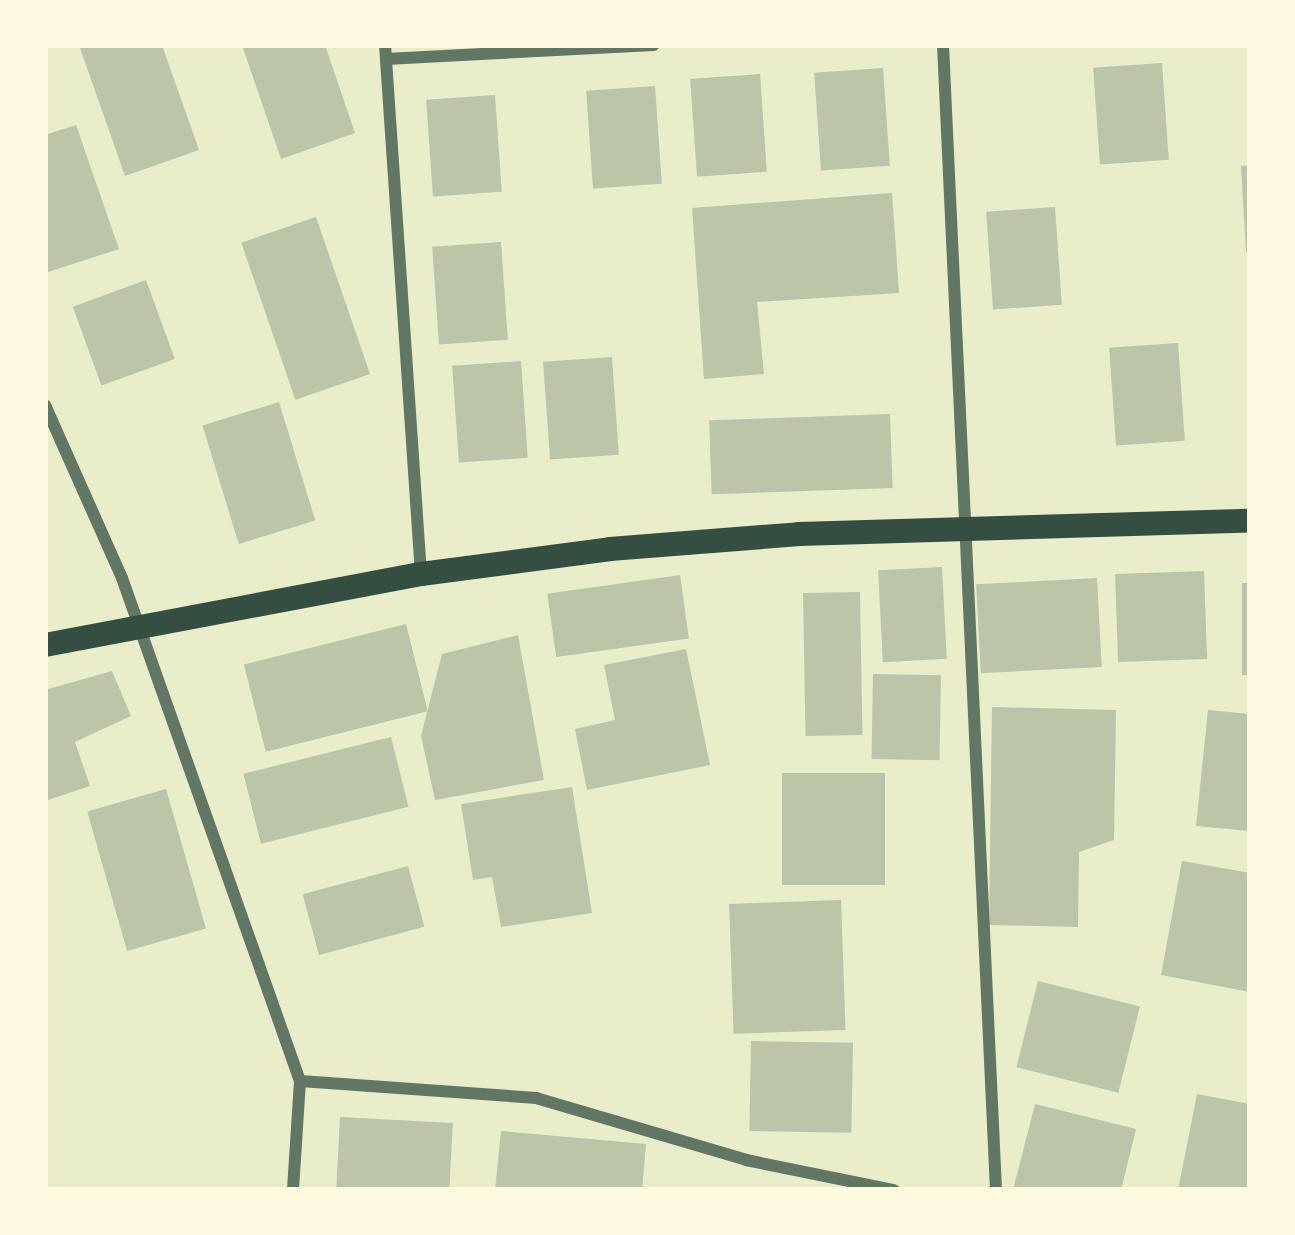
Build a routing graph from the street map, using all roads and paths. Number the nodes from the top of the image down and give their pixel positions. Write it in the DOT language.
graph roads {
  1 [pos="653,45"];
  2 [pos="943,45"];
  3 [pos="385,52"];
  4 [pos="45,405"];
  5 [pos="1250,521"];
  6 [pos="960,530"];
  7 [pos="421,574"];
  8 [pos="136,627"];
  9 [pos="45,645"];
  10 [pos="300,1081"];
  11 [pos="293,1190"];
  12 [pos="894,1190"];
  13 [pos="996,1190"];
  1 -- 3 [label="street"];
  2 -- 6 [label="street"];
  3 -- 7 [label="street"];
  4 -- 8 [label="street"];
  5 -- 6 [label="main road"];
  6 -- 7 [label="main road"];
  6 -- 13 [label="street"];
  7 -- 8 [label="main road"];
  8 -- 9 [label="main road"];
  8 -- 10 [label="street"];
  10 -- 11 [label="street"];
  10 -- 12 [label="street"];
}
